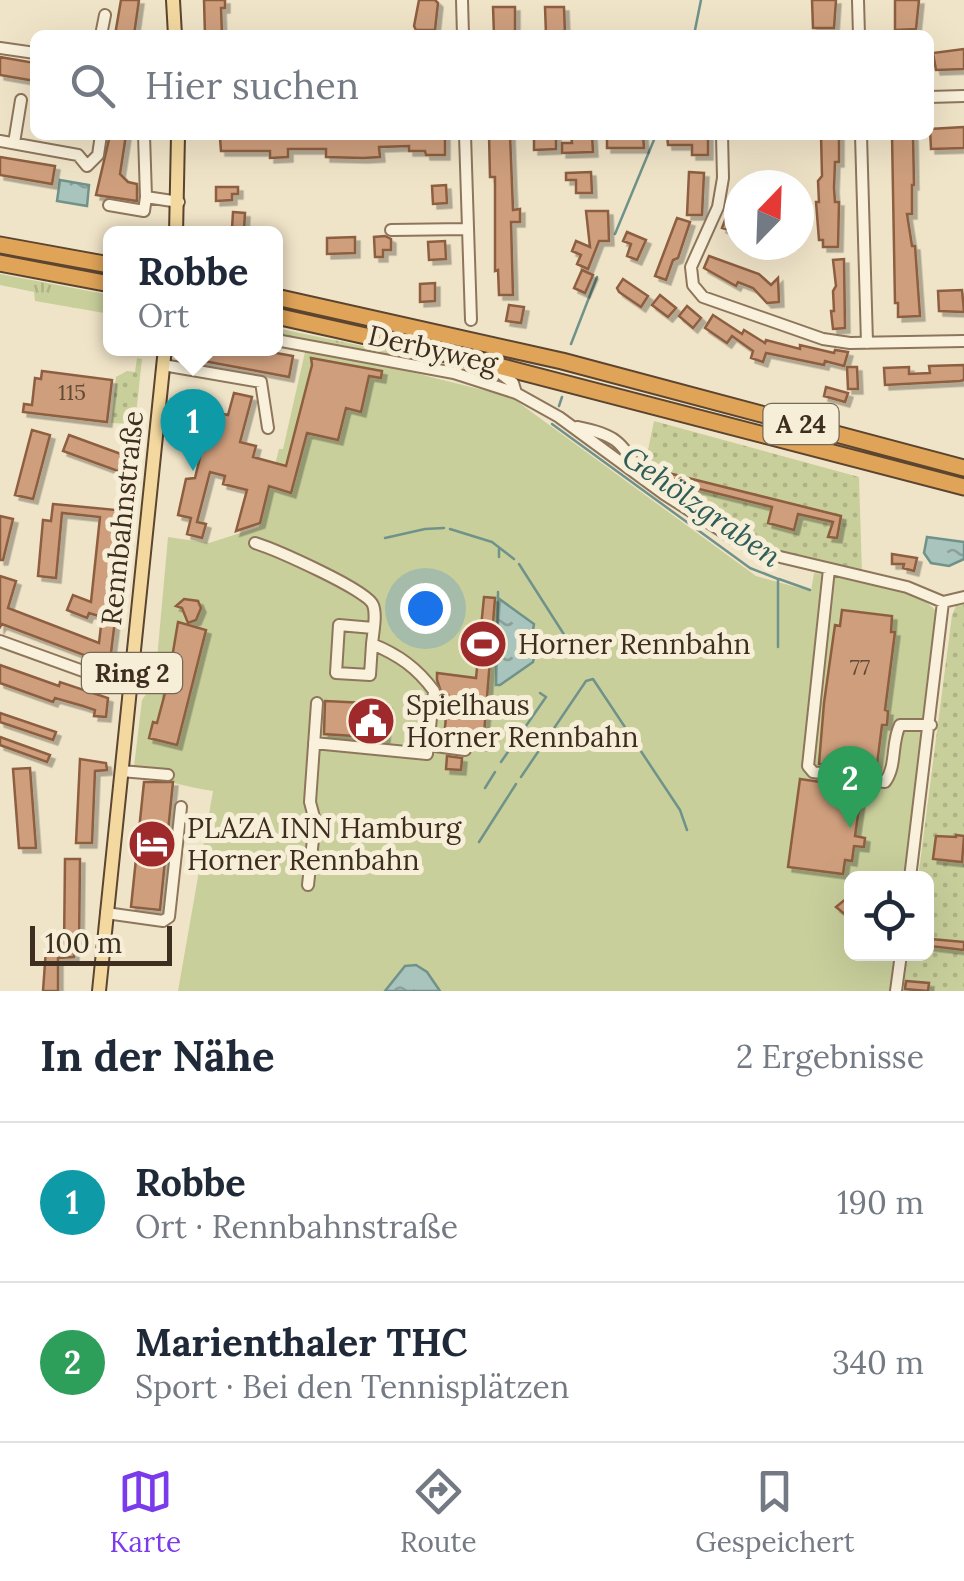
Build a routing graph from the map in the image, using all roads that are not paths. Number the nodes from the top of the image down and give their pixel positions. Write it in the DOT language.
graph roads {
  1 [pos="174,0"];
  2 [pos="462,0"];
  3 [pos="858,0"];
  4 [pos="105,14"];
  5 [pos="102,30"];
  6 [pos="175,30"];
  7 [pos="463,30"];
  8 [pos="859,30"];
  9 [pos="0,48"];
  10 [pos="30,52"];
  11 [pos="964,96"];
  12 [pos="934,97"];
  13 [pos="21,100"];
  14 [pos="100,140"];
  15 [pos="144,140"];
  16 [pos="178,140"];
  17 [pos="466,140"];
  18 [pos="722,140"];
  19 [pos="862,140"];
  20 [pos="0,141"];
  21 [pos="14,143"];
  22 [pos="146,197"];
  23 [pos="179,202"];
  24 [pos="109,205"];
  25 [pos="177,226"];
  26 [pos="468,229"];
  27 [pos="391,230"];
  28 [pos="0,245"];
  29 [pos="0,263"];
  30 [pos="103,265"];
  31 [pos="103,283"];
  32 [pos="283,298"];
  33 [pos="283,318"];
  34 [pos="471,320"];
  35 [pos="283,341"];
  36 [pos="964,341"];
  37 [pos="868,343"];
  38 [pos="164,356"];
  39 [pos="486,363"];
  40 [pos="163,365"];
  41 [pos="516,393"];
  42 [pos="268,428"];
  43 [pos="964,468"];
  44 [pos="964,487"];
  45 [pos="255,543"];
  46 [pos="829,570"];
  47 [pos="964,597"];
  48 [pos="944,602"];
  49 [pos="373,628"];
  50 [pos="0,641"];
  51 [pos="372,644"];
  52 [pos="130,688"];
  53 [pos="317,703"];
  54 [pos="930,725"];
  55 [pos="314,743"];
  56 [pos="428,745"];
  57 [pos="466,750"];
  58 [pos="121,770"];
  59 [pos="168,774"];
  60 [pos="181,807"];
  61 [pos="911,871"];
  62 [pos="308,885"];
  63 [pos="106,912"];
  64 [pos="899,961"];
  65 [pos="98,991"];
  66 [pos="896,991"];
  1 -- 6 [label="main road"];
  2 -- 7 [label="street"];
  3 -- 8 [label="street"];
  4 -- 5 [label="street"];
  9 -- 10 [label="street"];
  11 -- 12 [label="street"];
  13 -- 21 [label="street"];
  14 -- 21 [label="street"];
  15 -- 22 [label="street"];
  16 -- 23 [label="main road"];
  17 -- 26 [label="street"];
  18 -- 37 [label="street"];
  19 -- 37 [label="street"];
  20 -- 21 [label="street"];
  22 -- 23 [label="street"];
  22 -- 24 [label="street"];
  23 -- 25 [label="main road"];
  26 -- 27 [label="street"];
  26 -- 34 [label="street"];
  28 -- 30 [label="highway"];
  29 -- 31 [label="highway"];
  32 -- 43 [label="highway, A 24"];
  33 -- 39 [label="highway, A 24"];
  35 -- 41 [label="street, Derbyweg"];
  36 -- 37 [label="street"];
  38 -- 40 [label="main road, Rennbahnstraße / Ring 2"];
  39 -- 41 [label="street"];
  39 -- 44 [label="highway, A 24"];
  40 -- 42 [label="street"];
  40 -- 52 [label="main road, Rennbahnstraße / Ring 2"];
  41 -- 46 [label="street, Derbyweg"];
  45 -- 49 [label="street"];
  46 -- 48 [label="street, Derbyweg"];
  46 -- 54 [label="street"];
  47 -- 48 [label="street"];
  48 -- 54 [label="street"];
  49 -- 51 [label="street"];
  49 -- 51 [label="street"];
  50 -- 52 [label="street"];
  51 -- 56 [label="street"];
  52 -- 58 [label="main road, Rennbahnstraße / Ring 2"];
  53 -- 55 [label="street"];
  54 -- 61 [label="street"];
  55 -- 56 [label="street"];
  55 -- 62 [label="street"];
  56 -- 57 [label="street"];
  58 -- 59 [label="street"];
  58 -- 63 [label="main road, Rennbahnstraße / Ring 2"];
  60 -- 63 [label="street"];
  63 -- 65 [label="main road, Rennbahnstraße / Ring 2"];
  64 -- 66 [label="street"];
}
